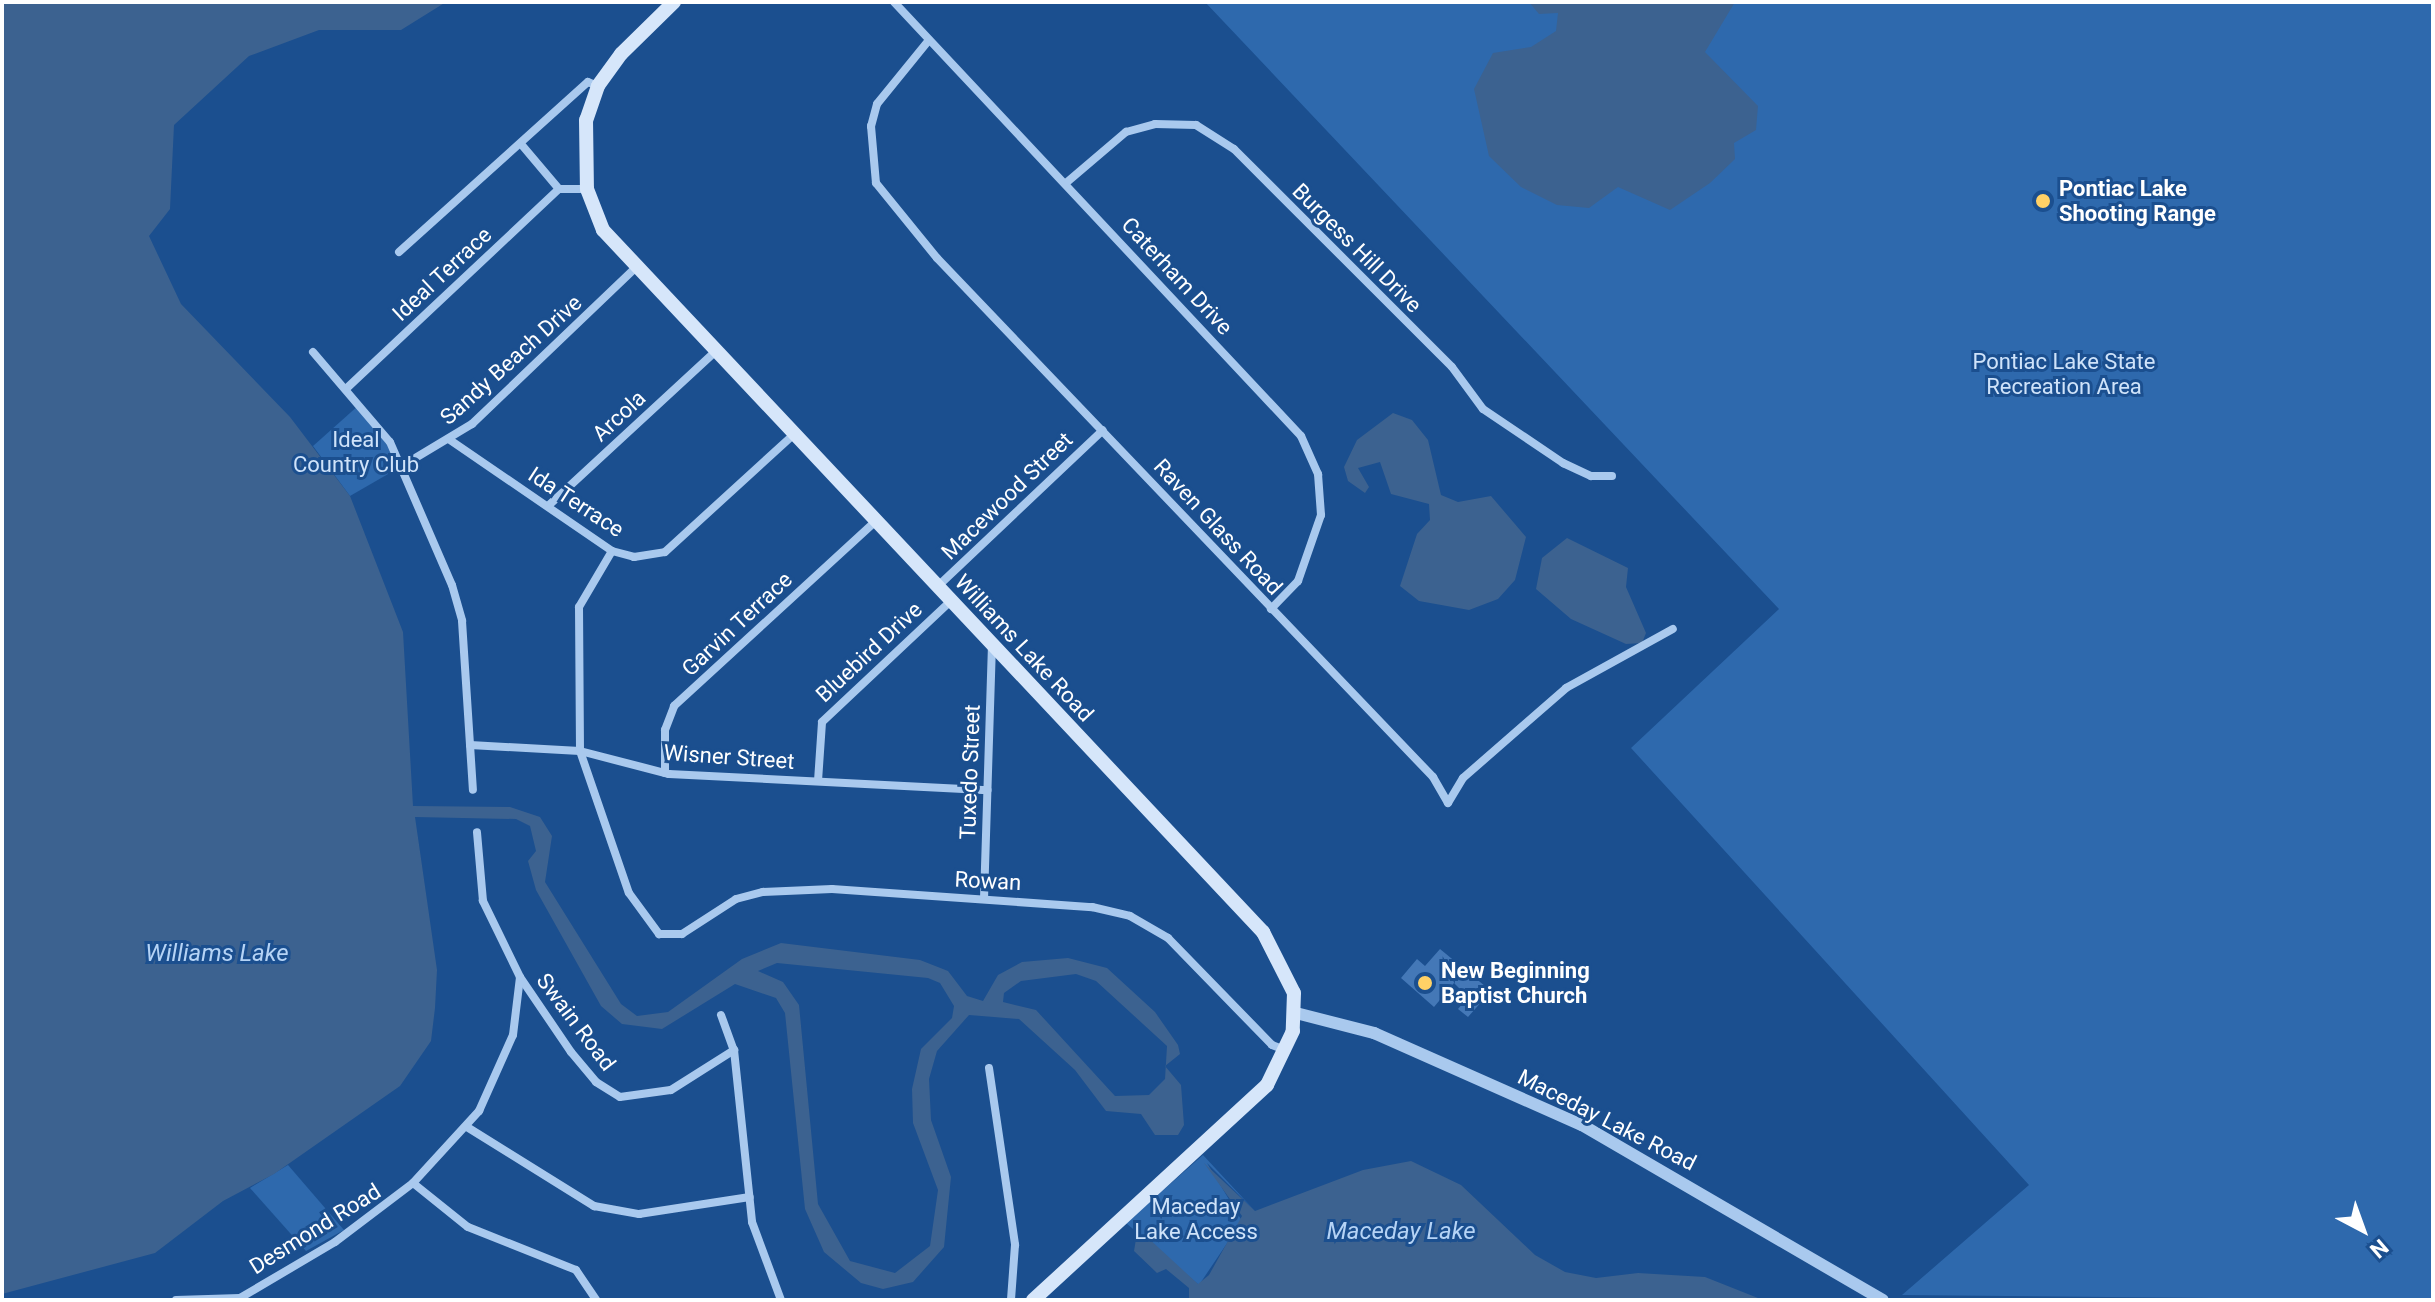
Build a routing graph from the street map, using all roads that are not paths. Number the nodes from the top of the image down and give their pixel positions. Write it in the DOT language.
graph roads {
  1 [pos="674,2"];
  2 [pos="894,2"];
  3 [pos="929,40"];
  4 [pos="598,86"];
  5 [pos="521,144"];
  6 [pos="1066,183"];
  7 [pos="559,189"];
  8 [pos="587,189"];
  9 [pos="399,252"];
  10 [pos="635,268"];
  11 [pos="313,352"];
  12 [pos="715,352"];
  13 [pos="348,387"];
  14 [pos="1103,430"];
  15 [pos="793,435"];
  16 [pos="450,440"];
  17 [pos="402,466"];
  18 [pos="1612,476"];
  19 [pos="548,506"];
  20 [pos="875,522"];
  21 [pos="612,551"];
  22 [pos="937,588"];
  23 [pos="950,602"];
  24 [pos="1271,609"];
  25 [pos="1673,629"];
  26 [pos="992,646"];
  27 [pos="470,745"];
  28 [pos="580,751"];
  29 [pos="665,773"];
  30 [pos="818,781"];
  31 [pos="473,790"];
  32 [pos="988,790"];
  33 [pos="477,832"];
  34 [pos="984,899"];
  35 [pos="520,977"];
  36 [pos="1296,1013"];
  37 [pos="721,1015"];
  38 [pos="734,1050"];
  39 [pos="1286,1050"];
  40 [pos="989,1068"];
  41 [pos="467,1127"];
  42 [pos="413,1183"];
  43 [pos="750,1197"];
  44 [pos="597,1298"];
  45 [pos="241,1299"];
  46 [pos="176,1300"];
  47 [pos="781,1300"];
  48 [pos="1011,1300"];
  49 [pos="1033,1300"];
  50 [pos="1883,1300"];
  1 -- 4 [label="main road, Williams Lake Road"];
  2 -- 3 [label="street, Caterham Drive"];
  3 -- 6 [label="street, Caterham Drive"];
  3 -- 14 [label="street, Raven Glass Road"];
  4 -- 5 [label="street"];
  4 -- 8 [label="main road, Williams Lake Road"];
  5 -- 7 [label="street"];
  5 -- 9 [label="street"];
  6 -- 18 [label="street, Burgess Hill Drive"];
  6 -- 24 [label="street, Caterham Drive"];
  7 -- 8 [label="street"];
  7 -- 13 [label="street, Ideal Terrace"];
  8 -- 10 [label="main road, Williams Lake Road"];
  10 -- 12 [label="main road, Williams Lake Road"];
  10 -- 16 [label="street, Sandy Beach Drive"];
  11 -- 13 [label="street"];
  12 -- 15 [label="main road, Williams Lake Road"];
  12 -- 19 [label="street, Arcola"];
  13 -- 17 [label="street"];
  14 -- 22 [label="street, Macewood Street"];
  14 -- 24 [label="street, Raven Glass Road"];
  15 -- 20 [label="main road, Williams Lake Road"];
  15 -- 21 [label="street, Ida Terrace"];
  16 -- 17 [label="street, Sandy Beach Drive"];
  16 -- 19 [label="street, Ida Terrace"];
  17 -- 27 [label="street"];
  19 -- 21 [label="street, Ida Terrace"];
  20 -- 22 [label="main road, Williams Lake Road"];
  20 -- 29 [label="street, Garvin Terrace"];
  21 -- 28 [label="street"];
  22 -- 23 [label="main road, Williams Lake Road"];
  23 -- 26 [label="main road, Williams Lake Road"];
  23 -- 30 [label="street, Bluebird Drive"];
  24 -- 25 [label="street, Raven Glass Road"];
  26 -- 32 [label="street, Tuxedo Street"];
  26 -- 36 [label="main road, Williams Lake Road"];
  27 -- 28 [label="street, Wisner Street"];
  27 -- 31 [label="street"];
  28 -- 29 [label="street, Wisner Street"];
  28 -- 34 [label="street, Rowan"];
  29 -- 30 [label="street, Wisner Street"];
  30 -- 32 [label="street, Wisner Street"];
  32 -- 34 [label="street, Tuxedo Street"];
  33 -- 35 [label="street"];
  34 -- 39 [label="street, Rowan"];
  35 -- 38 [label="street, Swain Road"];
  35 -- 41 [label="street, Desmond Road"];
  36 -- 39 [label="main road, Williams Lake Road"];
  36 -- 50 [label="street, Maceday Lake Road"];
  37 -- 38 [label="street"];
  38 -- 43 [label="street"];
  39 -- 49 [label="main road, Williams Lake Road"];
  40 -- 48 [label="street"];
  41 -- 42 [label="street, Desmond Road"];
  41 -- 43 [label="street"];
  42 -- 44 [label="street"];
  42 -- 45 [label="street, Desmond Road"];
  43 -- 47 [label="street"];
  45 -- 46 [label="street, Desmond Road"];
}
